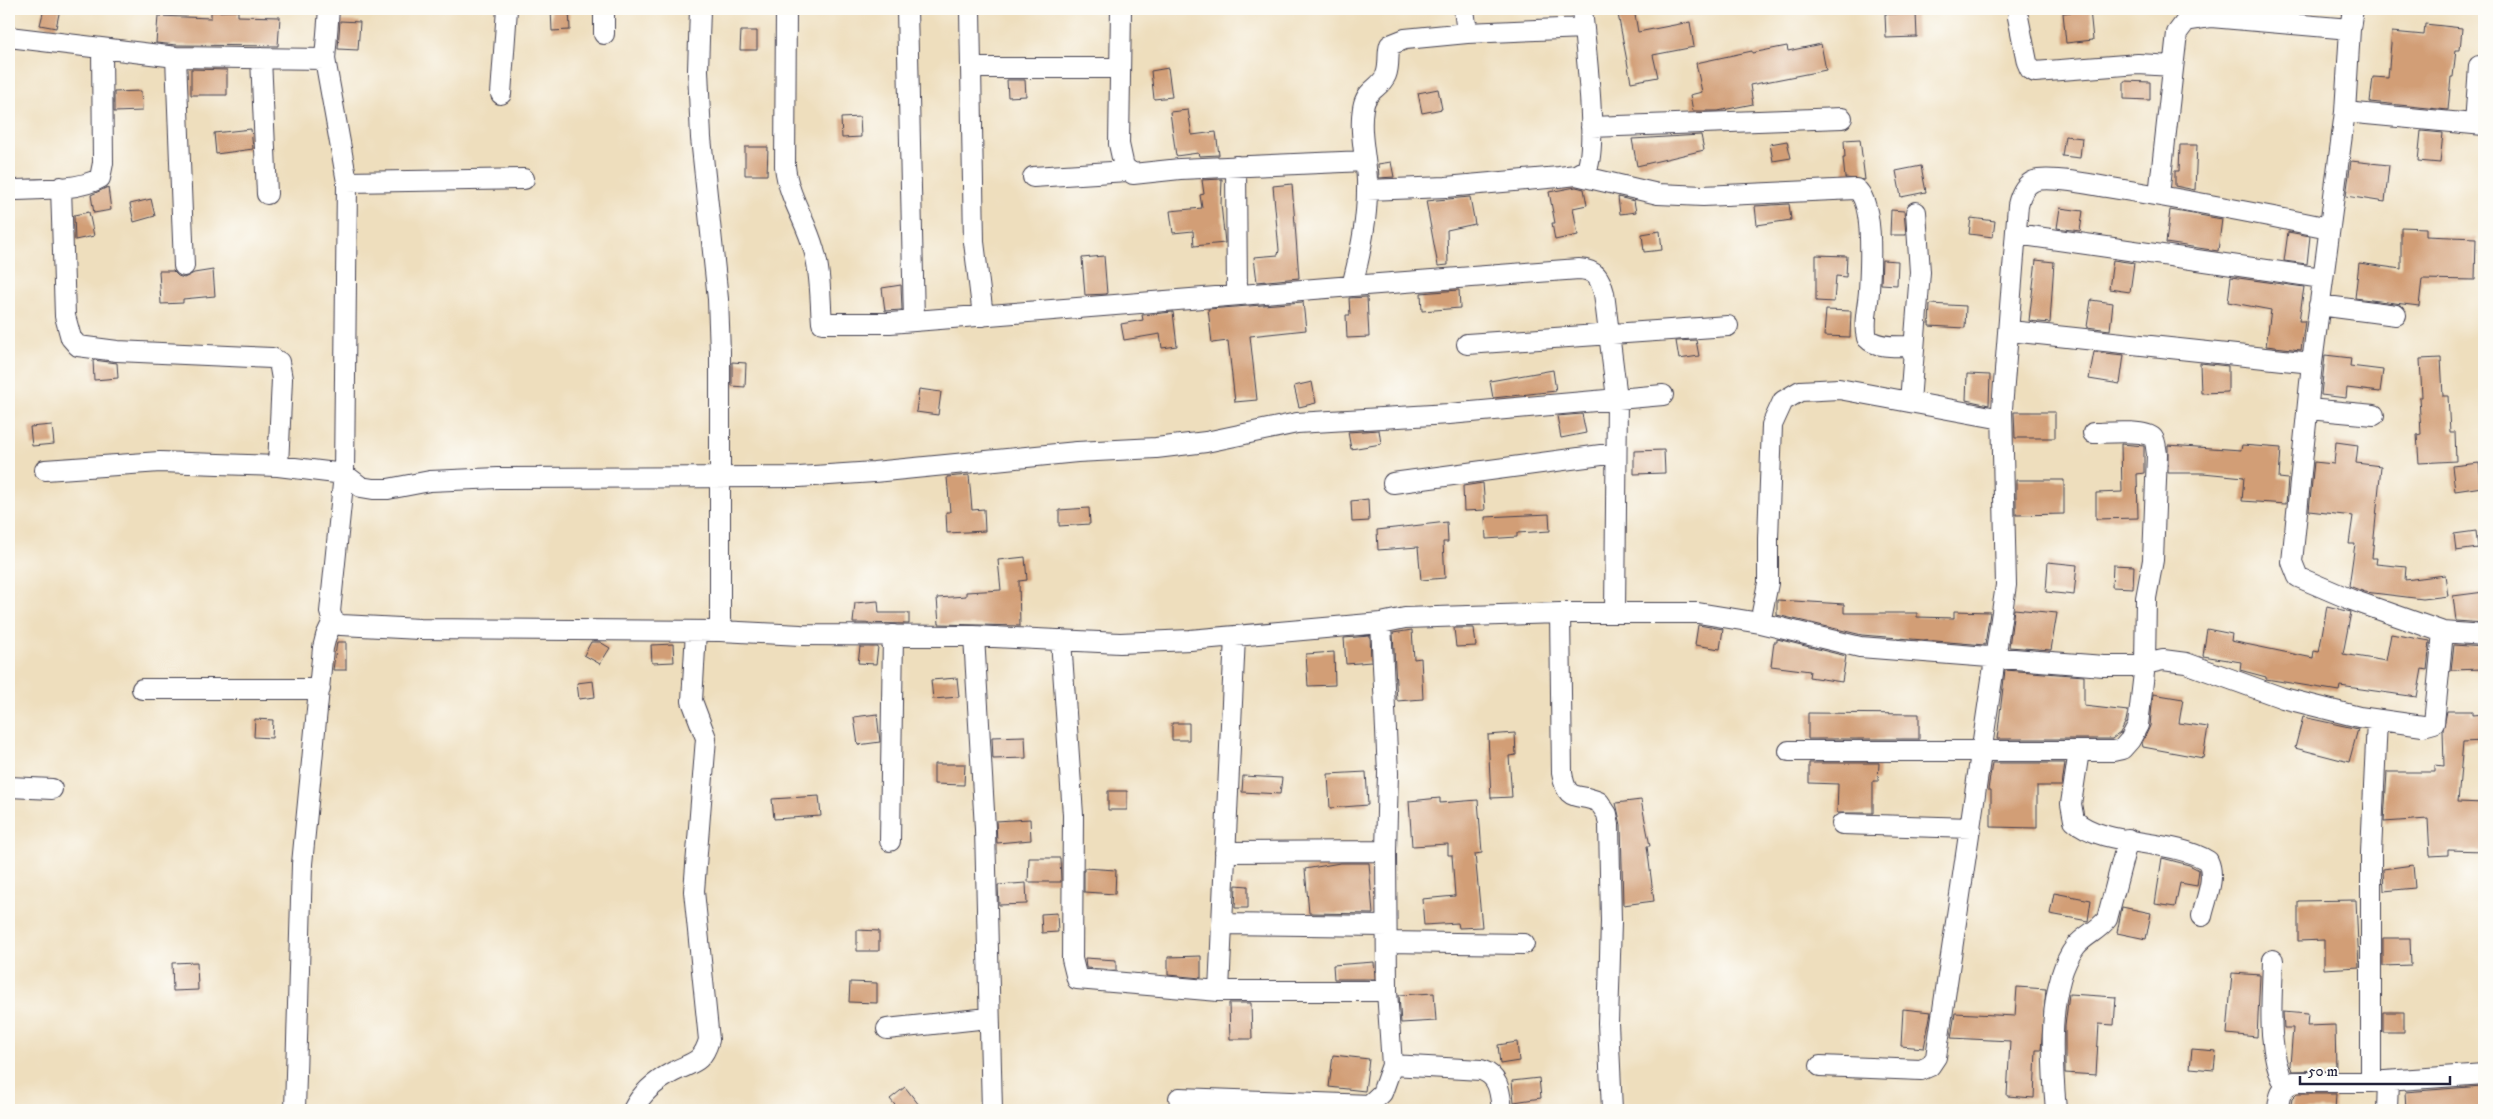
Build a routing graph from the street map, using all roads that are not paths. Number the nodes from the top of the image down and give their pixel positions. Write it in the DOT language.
graph roads {
  1 [pos="329,9"];
  2 [pos="506,9"];
  3 [pos="604,9"];
  4 [pos="700,9"];
  5 [pos="786,9"];
  6 [pos="907,9"];
  7 [pos="970,9"];
  8 [pos="1121,9"];
  9 [pos="1464,9"];
  10 [pos="2353,9"];
  11 [pos="2232,14"];
  12 [pos="2018,17"];
  13 [pos="1583,18"];
  14 [pos="2350,29"];
  15 [pos="1467,33"];
  16 [pos="604,34"];
  17 [pos="9,37"];
  18 [pos="102,49"];
  19 [pos="176,57"];
  20 [pos="261,58"];
  21 [pos="325,59"];
  22 [pos="2174,66"];
  23 [pos="2478,66"];
  24 [pos="971,68"];
  25 [pos="1120,68"];
  26 [pos="501,94"];
  27 [pos="2345,112"];
  28 [pos="1842,118"];
  29 [pos="2480,124"];
  30 [pos="1591,127"];
  31 [pos="1365,161"];
  32 [pos="1236,166"];
  33 [pos="1127,171"];
  34 [pos="1576,175"];
  35 [pos="1033,177"];
  36 [pos="524,179"];
  37 [pos="347,182"];
  38 [pos="60,187"];
  39 [pos="9,190"];
  40 [pos="1367,190"];
  41 [pos="267,194"];
  42 [pos="2158,195"];
  43 [pos="1916,212"];
  44 [pos="2329,228"];
  45 [pos="2017,234"];
  46 [pos="184,266"];
  47 [pos="2322,278"];
  48 [pos="1352,286"];
  49 [pos="1237,295"];
  50 [pos="2319,305"];
  51 [pos="2396,315"];
  52 [pos="983,316"];
  53 [pos="914,321"];
  54 [pos="1728,326"];
  55 [pos="2010,331"];
  56 [pos="1610,334"];
  57 [pos="1467,344"];
  58 [pos="1914,346"];
  59 [pos="2312,363"];
  60 [pos="1663,394"];
  61 [pos="1617,398"];
  62 [pos="1910,402"];
  63 [pos="2308,409"];
  64 [pos="2374,415"];
  65 [pos="2002,419"];
  66 [pos="2093,433"];
  67 [pos="1616,454"];
  68 [pos="278,466"];
  69 [pos="45,470"];
  70 [pos="344,474"];
  71 [pos="719,476"];
  72 [pos="1394,483"];
  73 [pos="1560,613"];
  74 [pos="1615,613"];
  75 [pos="333,621"];
  76 [pos="1381,622"];
  77 [pos="1760,623"];
  78 [pos="720,630"];
  79 [pos="696,631"];
  80 [pos="2443,632"];
  81 [pos="893,635"];
  82 [pos="2484,635"];
  83 [pos="974,636"];
  84 [pos="1235,636"];
  85 [pos="1061,640"];
  86 [pos="1994,658"];
  87 [pos="2145,664"];
  88 [pos="320,688"];
  89 [pos="142,689"];
  90 [pos="2377,720"];
  91 [pos="1789,750"];
  92 [pos="1983,751"];
  93 [pos="2079,751"];
  94 [pos="9,787"];
  95 [pos="52,789"];
  96 [pos="1842,824"];
  97 [pos="1971,828"];
  98 [pos="2128,839"];
  99 [pos="890,841"];
  100 [pos="1386,851"];
  101 [pos="1225,852"];
  102 [pos="2202,916"];
  103 [pos="1222,924"];
  104 [pos="1387,934"];
  105 [pos="1524,944"];
  106 [pos="2273,960"];
  107 [pos="1219,991"];
  108 [pos="1387,991"];
  109 [pos="988,1018"];
  110 [pos="887,1029"];
  111 [pos="1392,1065"];
  112 [pos="1820,1066"];
  113 [pos="2484,1074"];
  114 [pos="2380,1081"];
  115 [pos="2285,1086"];
  116 [pos="1179,1098"];
  117 [pos="1367,1108"];
  118 [pos="295,1110"];
  119 [pos="633,1110"];
  120 [pos="992,1110"];
  121 [pos="1502,1110"];
  122 [pos="1612,1110"];
  123 [pos="2056,1110"];
  124 [pos="2278,1110"];
  125 [pos="2387,1110"];
  1 -- 21 [label="street"];
  2 -- 26 [label="street"];
  3 -- 16 [label="street"];
  4 -- 71 [label="street"];
  5 -- 53 [label="street"];
  6 -- 53 [label="street"];
  7 -- 24 [label="street"];
  8 -- 25 [label="street"];
  9 -- 15 [label="street"];
  10 -- 14 [label="street"];
  11 -- 14 [label="street"];
  11 -- 22 [label="street"];
  12 -- 22 [label="street"];
  13 -- 15 [label="street"];
  13 -- 30 [label="street"];
  14 -- 27 [label="street"];
  15 -- 31 [label="street"];
  17 -- 18 [label="street"];
  18 -- 19 [label="street"];
  18 -- 38 [label="street"];
  19 -- 20 [label="street"];
  19 -- 46 [label="street"];
  20 -- 21 [label="street"];
  20 -- 41 [label="street"];
  21 -- 37 [label="street"];
  22 -- 42 [label="street"];
  23 -- 29 [label="street"];
  24 -- 25 [label="street"];
  24 -- 52 [label="street"];
  25 -- 33 [label="street"];
  27 -- 29 [label="street"];
  27 -- 44 [label="street"];
  28 -- 30 [label="street"];
  30 -- 34 [label="street"];
  31 -- 32 [label="street"];
  31 -- 40 [label="street"];
  32 -- 33 [label="street"];
  32 -- 49 [label="street"];
  33 -- 35 [label="street"];
  34 -- 40 [label="street"];
  34 -- 58 [label="street"];
  36 -- 37 [label="street"];
  37 -- 70 [label="street"];
  38 -- 39 [label="street"];
  38 -- 68 [label="street"];
  40 -- 48 [label="street"];
  42 -- 44 [label="street"];
  42 -- 45 [label="street"];
  43 -- 58 [label="street"];
  44 -- 47 [label="street"];
  45 -- 47 [label="street"];
  45 -- 55 [label="street"];
  47 -- 50 [label="street"];
  48 -- 49 [label="street"];
  48 -- 56 [label="street"];
  49 -- 52 [label="street"];
  50 -- 51 [label="street"];
  50 -- 59 [label="street"];
  52 -- 53 [label="street"];
  54 -- 56 [label="street"];
  55 -- 59 [label="street"];
  55 -- 65 [label="street"];
  56 -- 57 [label="street"];
  56 -- 61 [label="street"];
  58 -- 62 [label="street"];
  59 -- 63 [label="street"];
  60 -- 61 [label="street"];
  61 -- 67 [label="street"];
  61 -- 71 [label="street"];
  62 -- 65 [label="street"];
  62 -- 77 [label="street"];
  63 -- 64 [label="street"];
  63 -- 80 [label="street"];
  65 -- 86 [label="street"];
  66 -- 87 [label="street"];
  67 -- 72 [label="street"];
  67 -- 74 [label="street"];
  68 -- 69 [label="street"];
  68 -- 70 [label="street"];
  70 -- 71 [label="street"];
  70 -- 75 [label="street"];
  71 -- 78 [label="street"];
  73 -- 74 [label="street"];
  73 -- 76 [label="street"];
  73 -- 122 [label="street"];
  74 -- 77 [label="street"];
  75 -- 79 [label="street"];
  75 -- 88 [label="street"];
  76 -- 84 [label="street"];
  76 -- 100 [label="street"];
  77 -- 86 [label="street"];
  78 -- 79 [label="street"];
  78 -- 81 [label="street"];
  79 -- 119 [label="street"];
  80 -- 82 [label="street"];
  80 -- 90 [label="street"];
  81 -- 83 [label="street"];
  81 -- 99 [label="street"];
  83 -- 85 [label="street"];
  83 -- 109 [label="street"];
  84 -- 85 [label="street"];
  84 -- 101 [label="street"];
  85 -- 107 [label="street"];
  86 -- 87 [label="street"];
  86 -- 92 [label="street"];
  87 -- 90 [label="street"];
  87 -- 93 [label="street"];
  88 -- 89 [label="street"];
  88 -- 118 [label="street"];
  90 -- 114 [label="street"];
  91 -- 92 [label="street"];
  92 -- 93 [label="street"];
  92 -- 97 [label="street"];
  93 -- 98 [label="street"];
  94 -- 95 [label="street"];
  96 -- 97 [label="street"];
  97 -- 112 [label="street"];
  98 -- 102 [label="street"];
  98 -- 123 [label="street"];
  100 -- 101 [label="street"];
  100 -- 104 [label="street"];
  101 -- 103 [label="street"];
  103 -- 104 [label="street"];
  103 -- 107 [label="street"];
  104 -- 105 [label="street"];
  104 -- 108 [label="street"];
  106 -- 115 [label="street"];
  107 -- 108 [label="street"];
  108 -- 111 [label="street"];
  109 -- 110 [label="street"];
  109 -- 120 [label="street"];
  111 -- 117 [label="street"];
  111 -- 121 [label="street"];
  113 -- 114 [label="street"];
  114 -- 115 [label="street"];
  114 -- 125 [label="street"];
  115 -- 124 [label="street"];
  116 -- 117 [label="street"];
}
